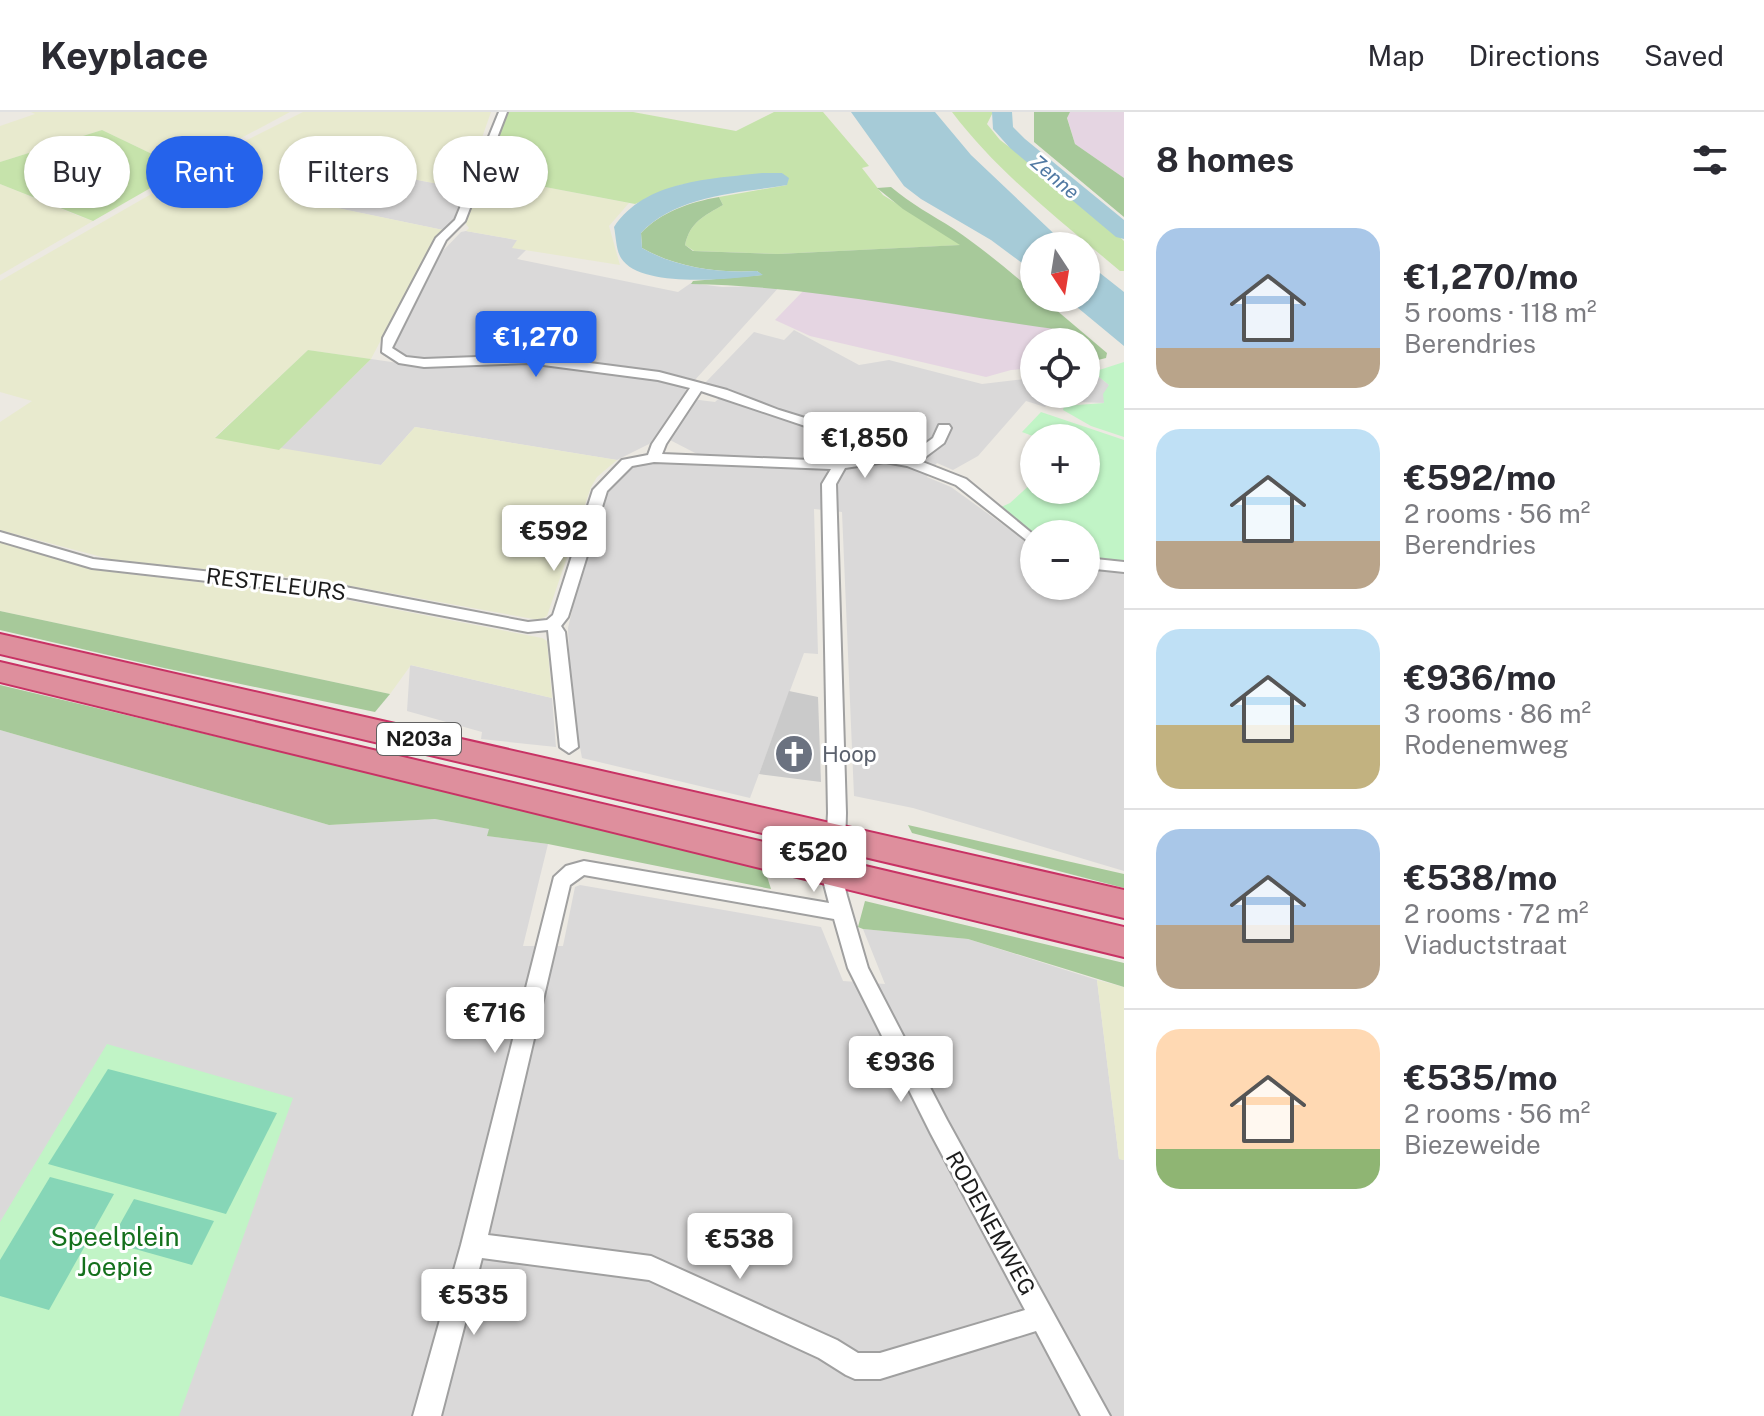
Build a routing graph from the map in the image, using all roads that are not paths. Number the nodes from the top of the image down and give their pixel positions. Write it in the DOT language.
graph roads {
  1 [pos="503,112"];
  2 [pos="698,386"];
  3 [pos="944,428"];
  4 [pos="855,438"];
  5 [pos="654,458"];
  6 [pos="885,458"];
  7 [pos="910,462"];
  8 [pos="839,465"];
  9 [pos="1020,530"];
  10 [pos="0,536"];
  11 [pos="1100,564"];
  12 [pos="1124,567"];
  13 [pos="552,625"];
  14 [pos="0,644"];
  15 [pos="0,672"];
  16 [pos="569,747"];
  17 [pos="836,855"];
  18 [pos="1124,904"];
  19 [pos="842,913"];
  20 [pos="1124,942"];
  21 [pos="473,1245"];
  22 [pos="1042,1317"];
  23 [pos="427,1416"];
  24 [pos="1096,1416"];
  1 -- 2 [label="street"];
  2 -- 4 [label="street"];
  2 -- 5 [label="street"];
  3 -- 7 [label="street"];
  4 -- 6 [label="street"];
  4 -- 8 [label="street, RODENEMWEG"];
  5 -- 8 [label="street"];
  5 -- 13 [label="street"];
  6 -- 7 [label="street"];
  6 -- 8 [label="street"];
  7 -- 9 [label="street"];
  8 -- 17 [label="street, RODENEMWEG"];
  10 -- 13 [label="street, RESTELEURS"];
  11 -- 12 [label="street"];
  13 -- 16 [label="street"];
  14 -- 17 [label="highway, N203a"];
  15 -- 17 [label="highway, N203a"];
  17 -- 18 [label="highway, N203a"];
  17 -- 19 [label="street, RODENEMWEG"];
  17 -- 20 [label="highway, N203a"];
  19 -- 21 [label="street"];
  19 -- 22 [label="street, RODENEMWEG"];
  21 -- 22 [label="street"];
  21 -- 23 [label="street"];
  22 -- 24 [label="street, RODENEMWEG"];
}
